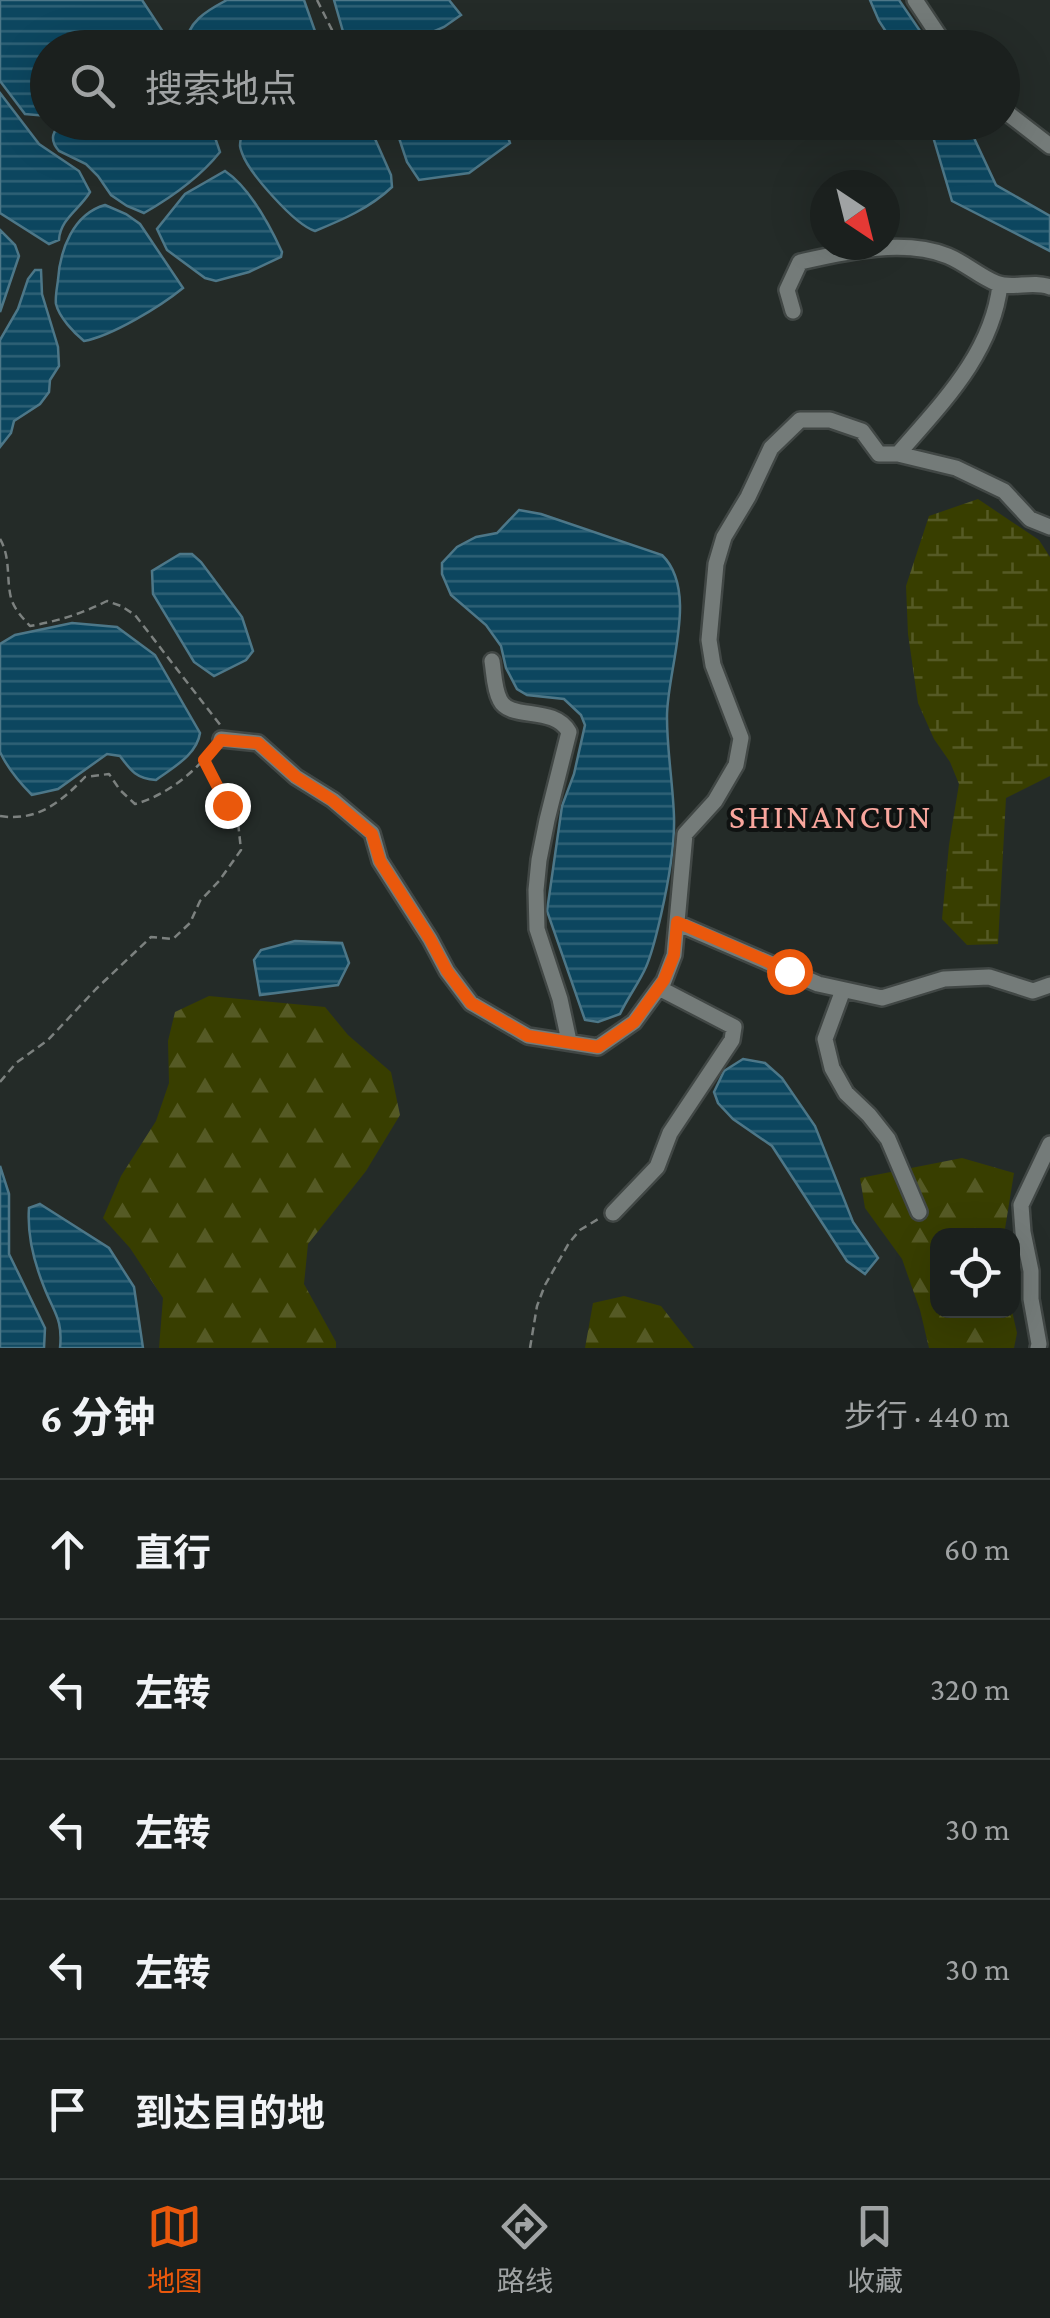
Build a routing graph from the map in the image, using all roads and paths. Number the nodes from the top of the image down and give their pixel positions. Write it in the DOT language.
graph roads {
  1 [pos="317,0"];
  2 [pos="916,0"];
  3 [pos="333,30"];
  4 [pos="935,30"];
  5 [pos="1020,123"];
  6 [pos="1050,146"];
  7 [pos="1000,286"];
  8 [pos="1050,287"];
  9 [pos="793,311"];
  10 [pos="898,454"];
  11 [pos="1050,527"];
  12 [pos="0,540"];
  13 [pos="492,661"];
  14 [pos="221,740"];
  15 [pos="204,760"];
  16 [pos="0,816"];
  17 [pos="677,922"];
  18 [pos="1050,985"];
  19 [pos="659,988"];
  20 [pos="843,990"];
  21 [pos="569,1041"];
  22 [pos="0,1082"];
  23 [pos="1050,1144"];
  24 [pos="918,1212"];
  25 [pos="613,1213"];
  26 [pos="530,1348"];
  27 [pos="1038,1348"];
  1 -- 3 [label="path"];
  2 -- 4 [label="street"];
  5 -- 6 [label="street"];
  7 -- 8 [label="street"];
  7 -- 9 [label="street"];
  7 -- 10 [label="street"];
  10 -- 11 [label="street"];
  10 -- 17 [label="street"];
  12 -- 14 [label="path"];
  13 -- 21 [label="street"];
  14 -- 15 [label="path"];
  14 -- 21 [label="street"];
  15 -- 16 [label="path"];
  15 -- 22 [label="path"];
  17 -- 19 [label="street"];
  17 -- 20 [label="street"];
  18 -- 20 [label="street"];
  19 -- 21 [label="street"];
  19 -- 25 [label="street"];
  20 -- 24 [label="street"];
  23 -- 27 [label="street"];
  25 -- 26 [label="path"];
}
